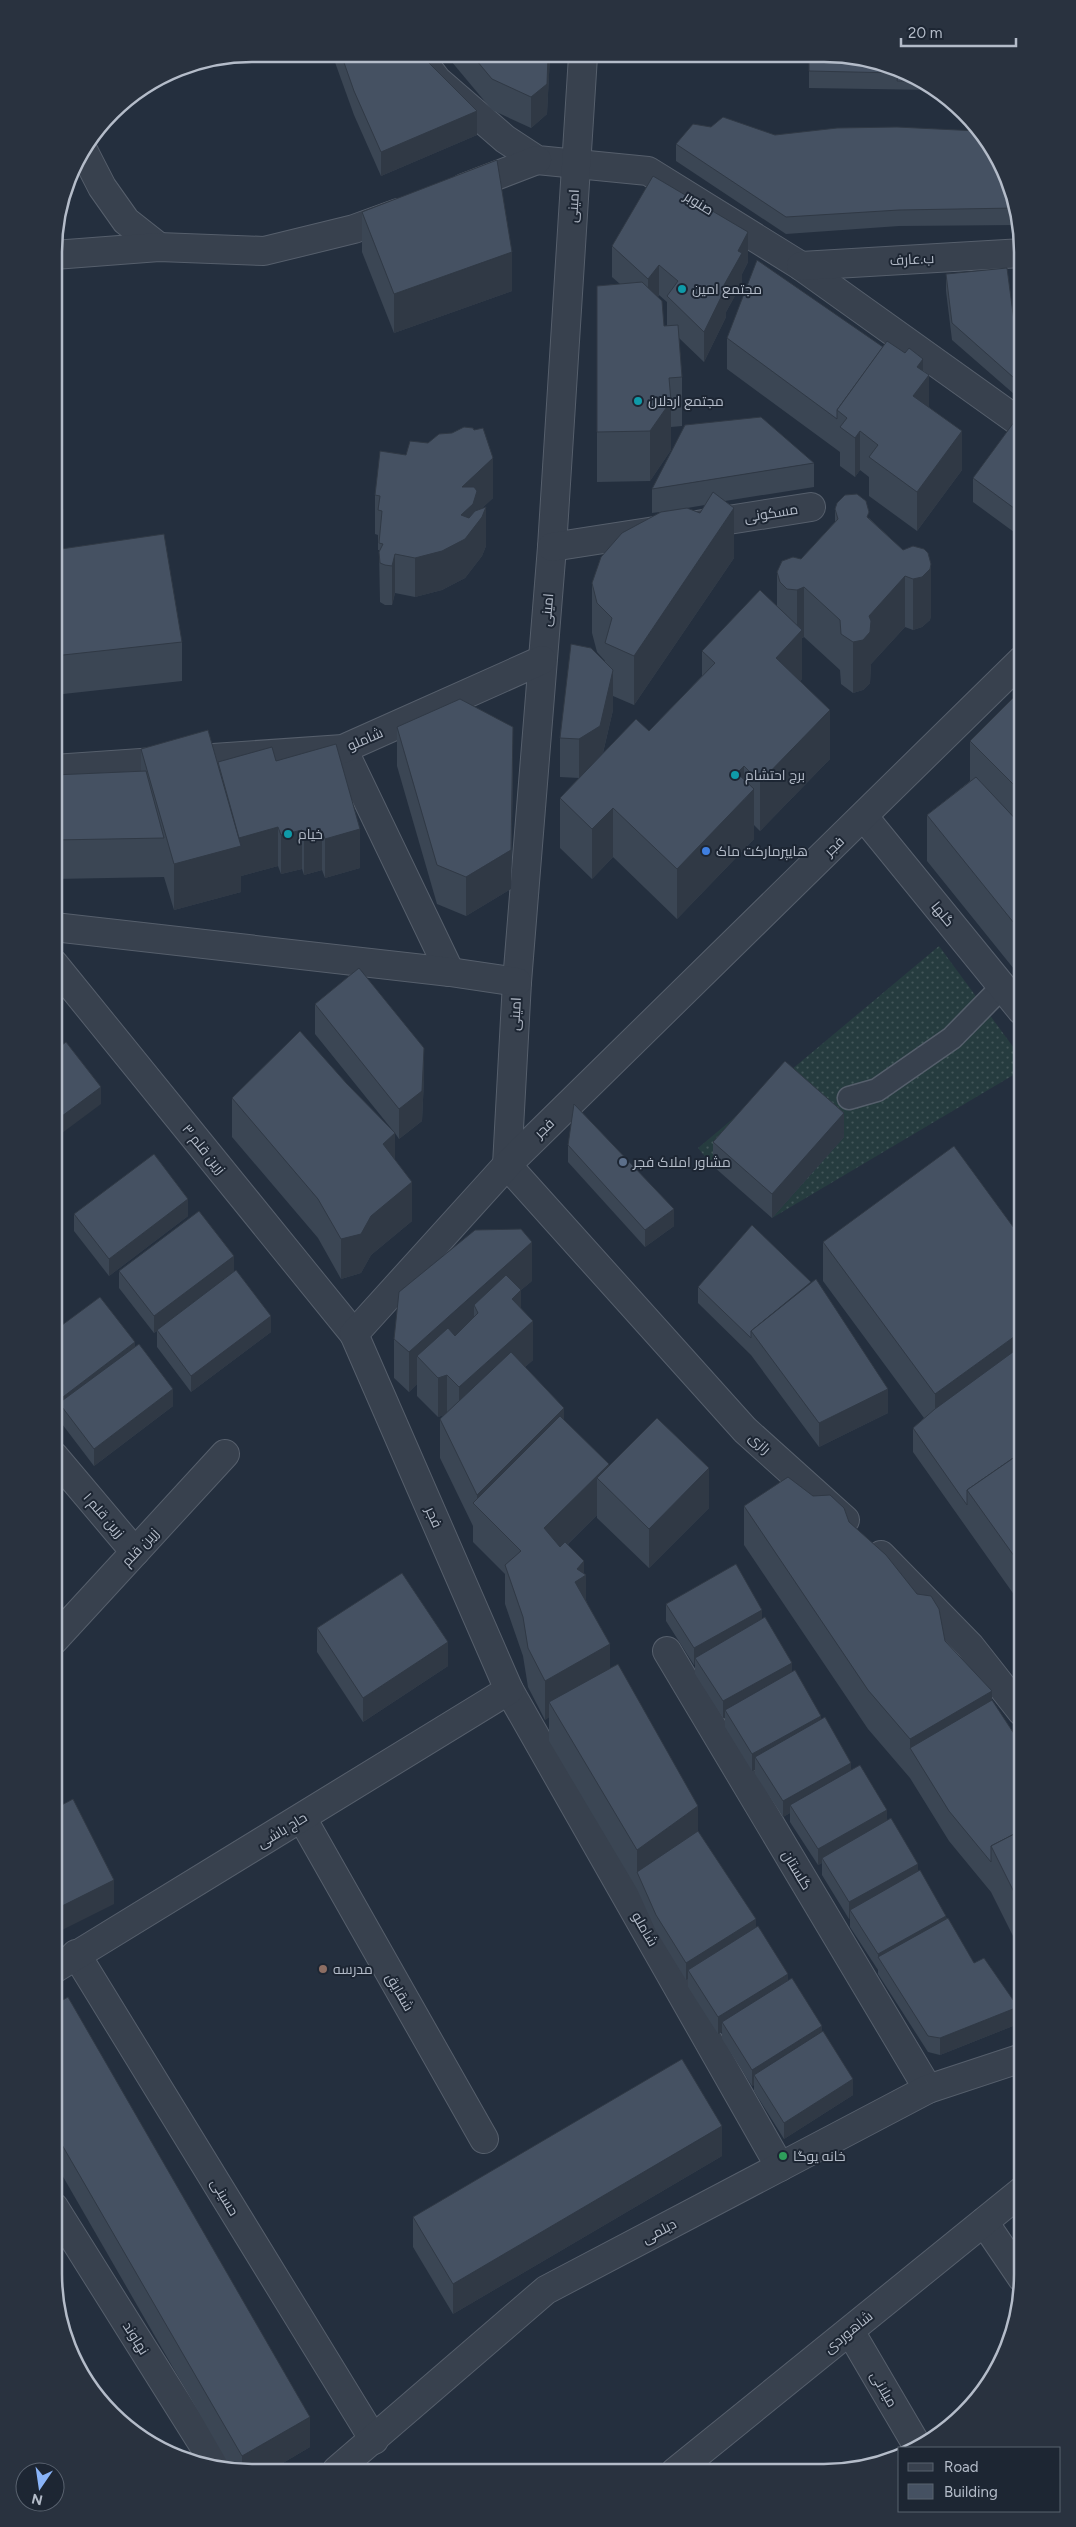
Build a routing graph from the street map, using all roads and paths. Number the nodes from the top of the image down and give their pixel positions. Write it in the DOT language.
graph roads {
  1 [pos="423,62"];
  2 [pos="582,62"];
  3 [pos="537,160"];
  4 [pos="86,161"];
  5 [pos="576,165"];
  6 [pos="445,195"];
  7 [pos="418,205"];
  8 [pos="159,246"];
  9 [pos="1014,253"];
  10 [pos="62,254"];
  11 [pos="801,266"];
  12 [pos="1014,418"];
  13 [pos="811,507"];
  14 [pos="552,547"];
  15 [pos="542,660"];
  16 [pos="1014,668"];
  17 [pos="343,749"];
  18 [pos="62,768"];
  19 [pos="864,817"];
  20 [pos="62,928"];
  21 [pos="450,972"];
  22 [pos="62,974"];
  23 [pos="517,982"];
  24 [pos="1002,986"];
  25 [pos="1014,1001"];
  26 [pos="849,1098"];
  27 [pos="507,1165"];
  28 [pos="354,1334"];
  29 [pos="225,1454"];
  30 [pos="62,1465"];
  31 [pos="136,1552"];
  32 [pos="62,1631"];
  33 [pos="667,1651"];
  34 [pos="509,1690"];
  35 [pos="1014,1702"];
  36 [pos="302,1818"];
  37 [pos="76,1954"];
  38 [pos="62,1964"];
  39 [pos="1014,2061"];
  40 [pos="928,2089"];
  41 [pos="484,2139"];
  42 [pos="780,2167"];
  43 [pos="1014,2198"];
  44 [pos="62,2220"];
  45 [pos="984,2222"];
  46 [pos="1014,2266"];
  47 [pos="850,2330"];
  48 [pos="374,2440"];
  49 [pos="914,2441"];
  50 [pos="213,2460"];
  51 [pos="344,2464"];
  52 [pos="685,2464"];
  1 -- 3 [label="street, صنوبر"];
  2 -- 5 [label="street, امینی"];
  3 -- 5 [label="street, صنوبر"];
  3 -- 6 [label="street"];
  4 -- 8 [label="street"];
  5 -- 11 [label="street, صنوبر"];
  5 -- 14 [label="street, امینی"];
  7 -- 8 [label="street"];
  8 -- 10 [label="street"];
  9 -- 11 [label="street, ب.عارف"];
  11 -- 12 [label="street, صنوبر"];
  13 -- 14 [label="street, مسکونی"];
  14 -- 15 [label="street, امینی"];
  15 -- 17 [label="street, شاملو"];
  15 -- 23 [label="street, امینی"];
  16 -- 19 [label="street, فجر"];
  17 -- 18 [label="street, شاملو"];
  17 -- 21 [label="street"];
  19 -- 24 [label="street, گلها"];
  19 -- 27 [label="street, فجر"];
  20 -- 21 [label="street"];
  21 -- 23 [label="street"];
  22 -- 28 [label="street, زرین قلم ۳"];
  23 -- 27 [label="street, امینی"];
  24 -- 25 [label="street, گلها"];
  24 -- 26 [label="lane"];
  27 -- 28 [label="street, فجر"];
  27 -- 35 [label="street, رازی"];
  28 -- 34 [label="street, فجر"];
  29 -- 31 [label="street, زرین قلم"];
  30 -- 31 [label="street, زرین قلم ۱"];
  31 -- 32 [label="street, زرین قلم"];
  33 -- 40 [label="street, گلستان"];
  34 -- 36 [label="street, حاج باشی"];
  34 -- 42 [label="street, شاملو"];
  36 -- 37 [label="street, حاج باشی"];
  36 -- 41 [label="street, شقایق"];
  37 -- 38 [label="street, حاج باشی"];
  37 -- 48 [label="street, حسینی"];
  39 -- 40 [label="street, دیلمی"];
  40 -- 42 [label="street, دیلمی"];
  42 -- 48 [label="street, دیلمی"];
  43 -- 45 [label="street, شاهوردی"];
  44 -- 50 [label="street, نهاوند"];
  45 -- 46 [label="street"];
  45 -- 47 [label="street, شاهوردی"];
  47 -- 49 [label="street, میلانی"];
  47 -- 52 [label="street, شاهوردی"];
  48 -- 51 [label="street, دیلمی"];
}
